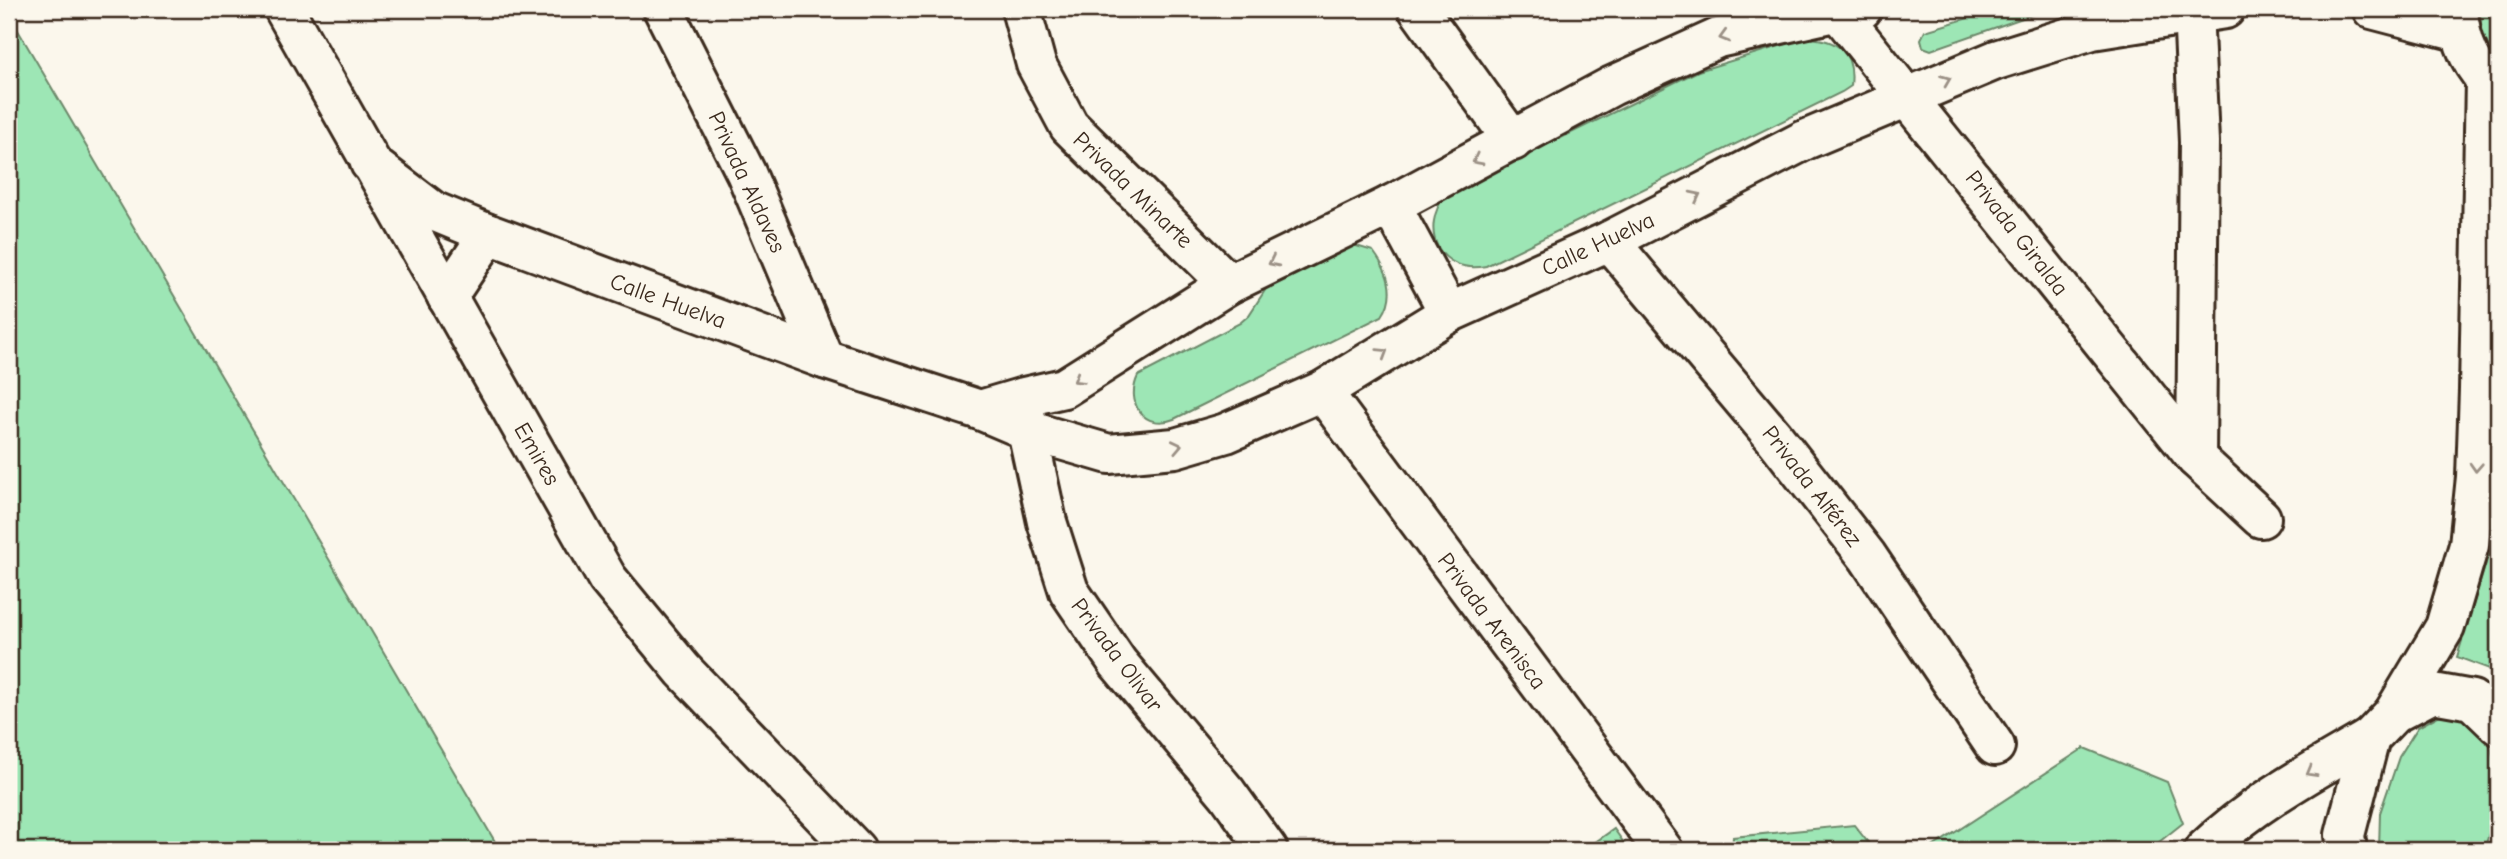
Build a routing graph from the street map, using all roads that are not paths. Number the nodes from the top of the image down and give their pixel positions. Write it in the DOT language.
graph roads {
  1 [pos="284,9"];
  2 [pos="663,9"];
  3 [pos="1021,9"];
  4 [pos="1418,9"];
  5 [pos="2372,9"];
  6 [pos="1846,10"];
  7 [pos="2204,10"];
  8 [pos="2459,21"];
  9 [pos="2491,86"];
  10 [pos="1908,95"];
  11 [pos="1513,141"];
  12 [pos="370,163"];
  13 [pos="1391,205"];
  14 [pos="489,234"];
  15 [pos="1609,241"];
  16 [pos="1229,284"];
  17 [pos="447,297"];
  18 [pos="1449,313"];
  19 [pos="824,359"];
  20 [pos="1322,391"];
  21 [pos="1026,413"];
  22 [pos="2196,458"];
  23 [pos="2261,518"];
  24 [pos="2498,725"];
  25 [pos="2381,726"];
  26 [pos="1995,746"];
  27 [pos="856,850"];
  28 [pos="1268,850"];
  29 [pos="1663,850"];
  30 [pos="2204,850"];
  31 [pos="2347,850"];
  1 -- 12 [label="street, Emires"];
  2 -- 19 [label="street, Privada Aldaves"];
  3 -- 16 [label="street, Privada Minarte"];
  4 -- 11 [label="street"];
  5 -- 8 [label="street"];
  6 -- 10 [label="street, Privada Giralda"];
  6 -- 11 [label="street, Calle Huelva, one-way"];
  10 -- 7 [label="street, Calle Huelva, one-way"];
  7 -- 22 [label="street"];
  8 -- 9 [label="street"];
  9 -- 25 [label="street, one-way"];
  15 -- 10 [label="street, Calle Huelva, one-way"];
  10 -- 22 [label="street, Privada Giralda"];
  11 -- 13 [label="street, Calle Huelva, one-way"];
  12 -- 14 [label="street, Calle Huelva"];
  12 -- 17 [label="street, Emires"];
  13 -- 16 [label="street, Calle Huelva, one-way"];
  13 -- 18 [label="street"];
  14 -- 17 [label="street"];
  14 -- 19 [label="street, Calle Huelva"];
  15 -- 18 [label="street, Calle Huelva"];
  15 -- 26 [label="street, Privada Alférez"];
  16 -- 21 [label="street, Calle Huelva, one-way"];
  17 -- 27 [label="street, Emires"];
  20 -- 18 [label="street, Calle Huelva, one-way"];
  19 -- 21 [label="street, Calle Huelva"];
  21 -- 20 [label="street, Calle Huelva, one-way"];
  20 -- 29 [label="street, Privada Arenisca"];
  21 -- 28 [label="street, Privada Olivar"];
  22 -- 23 [label="street, Privada Giralda"];
  24 -- 25 [label="street"];
  25 -- 30 [label="street, one-way"];
  25 -- 31 [label="street"];
}
